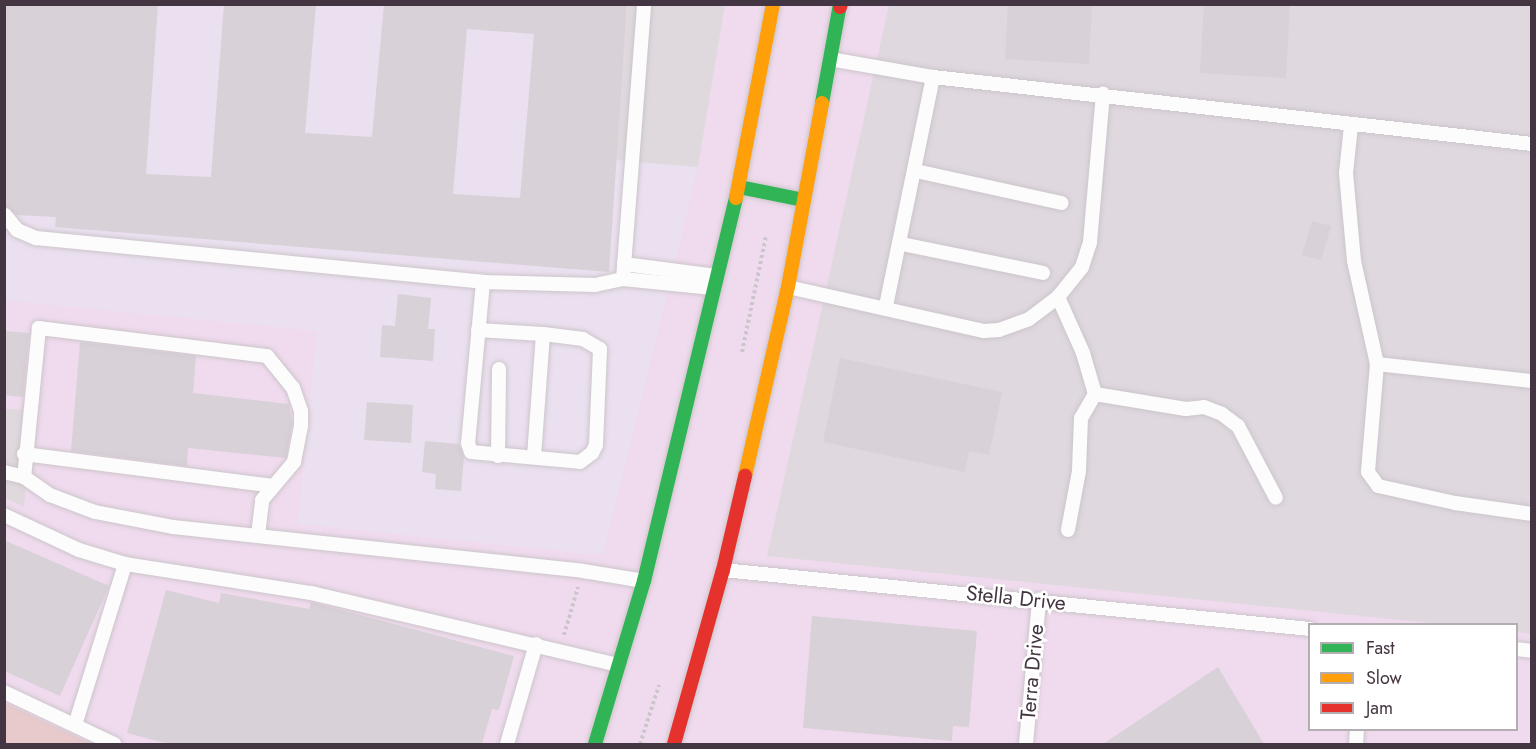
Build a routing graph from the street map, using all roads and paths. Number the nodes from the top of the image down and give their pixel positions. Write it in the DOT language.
graph roads {
  1 [pos="644,4"];
  2 [pos="773,4"];
  3 [pos="840,5"];
  4 [pos="830,59"];
  5 [pos="933,77"];
  6 [pos="1103,94"];
  7 [pos="1351,126"];
  8 [pos="1532,144"];
  9 [pos="916,171"];
  10 [pos="739,188"];
  11 [pos="804,200"];
  12 [pos="1062,203"];
  13 [pos="5,215"];
  14 [pos="768,229"];
  15 [pos="902,244"];
  16 [pos="624,264"];
  17 [pos="1043,273"];
  18 [pos="622,279"];
  19 [pos="483,282"];
  20 [pos="715,282"];
  21 [pos="788,287"];
  22 [pos="1058,297"];
  23 [pos="886,306"];
  24 [pos="478,330"];
  25 [pos="543,334"];
  26 [pos="739,364"];
  27 [pos="1377,364"];
  28 [pos="498,369"];
  29 [pos="1532,381"];
  30 [pos="1095,394"];
  31 [pos="24,454"];
  32 [pos="498,456"];
  33 [pos="534,457"];
  34 [pos="4,472"];
  35 [pos="24,477"];
  36 [pos="273,486"];
  37 [pos="1276,498"];
  38 [pos="1532,514"];
  39 [pos="4,515"];
  40 [pos="1068,530"];
  41 [pos="258,535"];
  42 [pos="125,564"];
  43 [pos="723,570"];
  44 [pos="583,571"];
  45 [pos="644,581"];
  46 [pos="1039,600"];
  47 [pos="1308,629"];
  48 [pos="536,644"];
  49 [pos="559,650"];
  50 [pos="618,665"];
  51 [pos="661,678"];
  52 [pos="4,692"];
  53 [pos="75,725"];
  54 [pos="114,744"];
  55 [pos="507,744"];
  56 [pos="595,744"];
  57 [pos="640,744"];
  58 [pos="674,744"];
  59 [pos="1026,744"];
  1 -- 16 [label="lane"];
  2 -- 10 [label="main road"];
  3 -- 4 [label="main road"];
  4 -- 5 [label="lane"];
  4 -- 11 [label="main road"];
  5 -- 6 [label="lane"];
  5 -- 9 [label="lane"];
  6 -- 7 [label="lane"];
  6 -- 22 [label="lane"];
  7 -- 8 [label="lane"];
  7 -- 27 [label="lane"];
  9 -- 12 [label="lane"];
  9 -- 15 [label="lane"];
  10 -- 11 [label="main road"];
  10 -- 20 [label="main road"];
  11 -- 21 [label="main road"];
  13 -- 19 [label="lane"];
  14 -- 26 [label="path"];
  15 -- 17 [label="lane"];
  15 -- 23 [label="lane"];
  16 -- 18 [label="lane"];
  16 -- 20 [label="lane"];
  18 -- 19 [label="lane"];
  18 -- 20 [label="lane"];
  19 -- 24 [label="lane"];
  20 -- 45 [label="main road"];
  21 -- 23 [label="lane"];
  21 -- 43 [label="main road"];
  22 -- 23 [label="lane"];
  22 -- 30 [label="lane"];
  24 -- 25 [label="lane"];
  24 -- 32 [label="lane"];
  25 -- 33 [label="lane"];
  25 -- 33 [label="lane"];
  27 -- 29 [label="lane"];
  27 -- 38 [label="lane"];
  28 -- 32 [label="lane"];
  30 -- 37 [label="lane"];
  30 -- 40 [label="lane"];
  31 -- 35 [label="lane"];
  31 -- 36 [label="lane"];
  31 -- 36 [label="lane"];
  32 -- 33 [label="lane"];
  34 -- 35 [label="lane"];
  35 -- 41 [label="lane"];
  36 -- 41 [label="lane"];
  39 -- 42 [label="lane"];
  41 -- 44 [label="lane"];
  42 -- 48 [label="lane"];
  42 -- 53 [label="lane"];
  43 -- 46 [label="lane, Stella Drive"];
  43 -- 58 [label="main road"];
  44 -- 45 [label="lane"];
  44 -- 49 [label="path"];
  45 -- 50 [label="main road"];
  46 -- 47 [label="lane, Stella Drive"];
  46 -- 59 [label="lane, Terra Drive"];
  48 -- 49 [label="lane"];
  48 -- 55 [label="lane"];
  49 -- 50 [label="lane"];
  50 -- 56 [label="main road"];
  51 -- 57 [label="path"];
  52 -- 53 [label="lane"];
  53 -- 54 [label="lane"];
}
